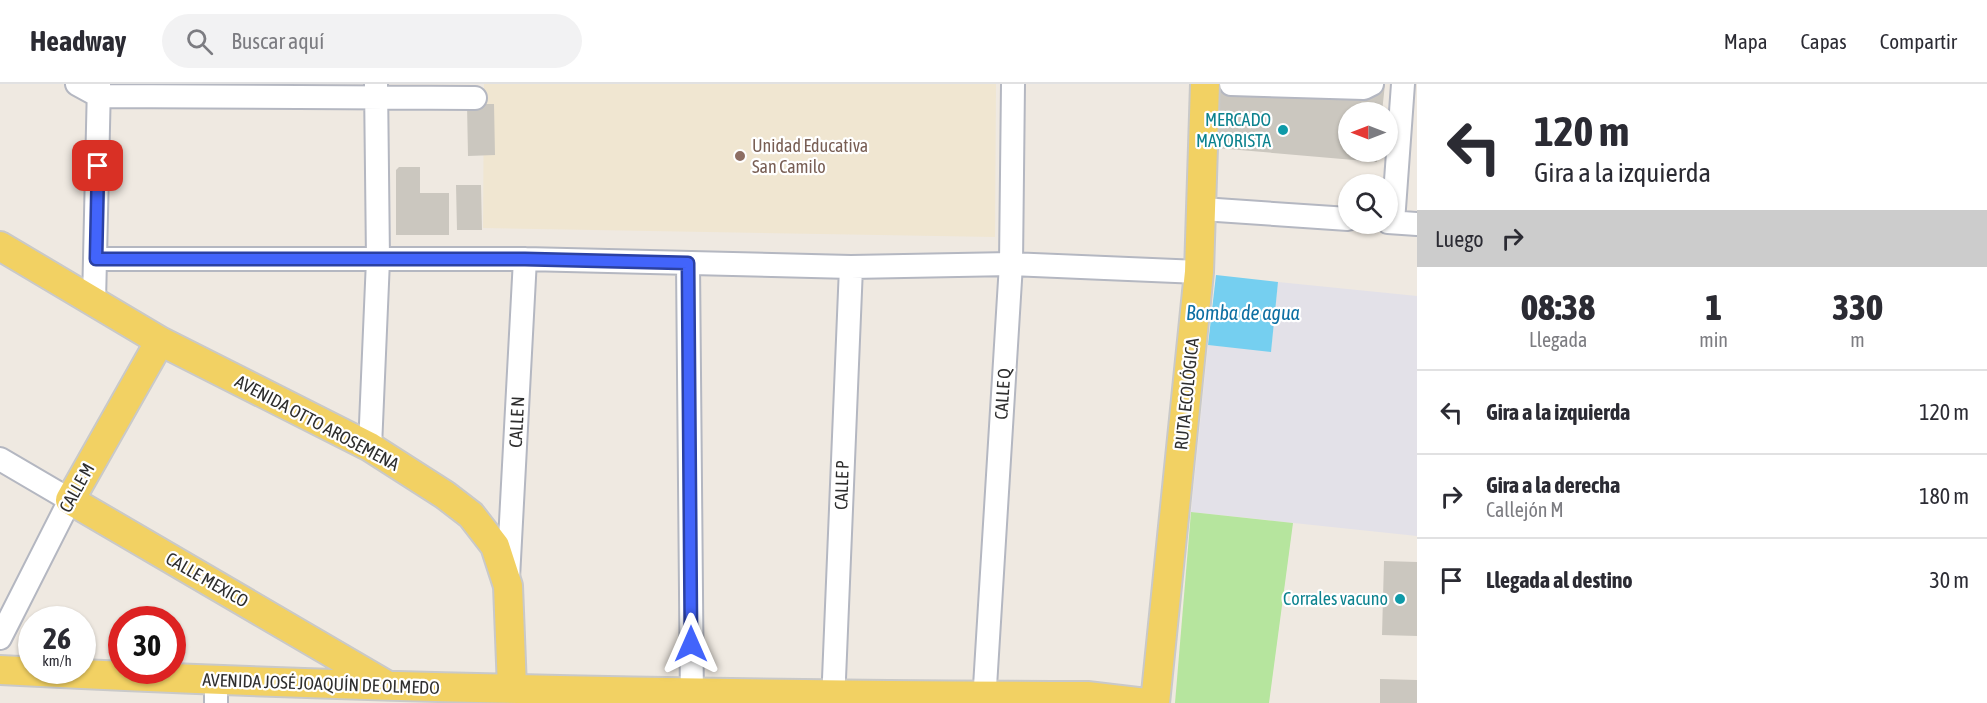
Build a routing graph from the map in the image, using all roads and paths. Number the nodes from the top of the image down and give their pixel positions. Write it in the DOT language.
graph roads {
  1 [pos="76,84"];
  2 [pos="1013,84"];
  3 [pos="1205,84"];
  4 [pos="1231,84"];
  5 [pos="1372,84"];
  6 [pos="99,90"];
  7 [pos="1407,90"];
  8 [pos="376,92"];
  9 [pos="475,98"];
  10 [pos="1396,174"];
  11 [pos="1202,209"];
  12 [pos="1338,218"];
  13 [pos="1398,223"];
  14 [pos="1417,224"];
  15 [pos="0,246"];
  16 [pos="96,259"];
  17 [pos="525,259"];
  18 [pos="378,260"];
  19 [pos="688,263"];
  20 [pos="1011,264"];
  21 [pos="851,267"];
  22 [pos="1199,272"];
  23 [pos="94,302"];
  24 [pos="160,341"];
  25 [pos="370,447"];
  26 [pos="0,459"];
  27 [pos="70,500"];
  28 [pos="508,586"];
  29 [pos="0,638"];
  30 [pos="0,670"];
  31 [pos="389,686"];
  32 [pos="512,688"];
  33 [pos="216,692"];
  34 [pos="692,697"];
  35 [pos="833,698"];
  36 [pos="984,699"];
  37 [pos="411,703"];
  38 [pos="1146,703"];
  39 [pos="1155,703"];
  1 -- 6 [label="street"];
  2 -- 20 [label="street, CALLE Q"];
  3 -- 11 [label="main road, RUTA ECOLÓGICA"];
  4 -- 5 [label="street"];
  6 -- 8 [label="street"];
  6 -- 16 [label="street"];
  7 -- 10 [label="street"];
  8 -- 9 [label="street"];
  8 -- 18 [label="street"];
  11 -- 12 [label="street"];
  11 -- 22 [label="main road, RUTA ECOLÓGICA"];
  13 -- 14 [label="street"];
  15 -- 23 [label="main road, AVENIDA OTTO AROSEMENA"];
  16 -- 18 [label="street"];
  16 -- 23 [label="street"];
  17 -- 18 [label="street"];
  17 -- 19 [label="street"];
  17 -- 28 [label="street, CALLE N"];
  18 -- 25 [label="street"];
  19 -- 21 [label="street"];
  19 -- 34 [label="street"];
  20 -- 21 [label="street"];
  20 -- 22 [label="street"];
  20 -- 36 [label="street, CALLE Q"];
  21 -- 35 [label="street, CALLE P"];
  22 -- 39 [label="main road, RUTA ECOLÓGICA"];
  23 -- 24 [label="main road, AVENIDA OTTO AROSEMENA"];
  24 -- 25 [label="main road, AVENIDA OTTO AROSEMENA"];
  24 -- 27 [label="main road, CALLE M"];
  25 -- 28 [label="main road, AVENIDA OTTO AROSEMENA"];
  26 -- 27 [label="street, CALLE MEXICO"];
  27 -- 29 [label="street, CALLE M"];
  27 -- 31 [label="main road, CALLE MEXICO"];
  28 -- 32 [label="main road, AVENIDA OTTO AROSEMENA"];
  30 -- 33 [label="main road, AVENIDA JOSÉ JOAQUÍN DE OLMEDO"];
  31 -- 32 [label="main road, AVENIDA JOSÉ JOAQUÍN DE OLMEDO"];
  31 -- 33 [label="main road, AVENIDA JOSÉ JOAQUÍN DE OLMEDO"];
  31 -- 37 [label="main road, CALLE MEXICO"];
  32 -- 34 [label="main road, AVENIDA JOSÉ JOAQUÍN DE OLMEDO"];
  34 -- 35 [label="main road, AVENIDA JOSÉ JOAQUÍN DE OLMEDO"];
  35 -- 36 [label="main road, AVENIDA JOSÉ JOAQUÍN DE OLMEDO"];
  36 -- 38 [label="main road, AVENIDA JOSÉ JOAQUÍN DE OLMEDO"];
}
